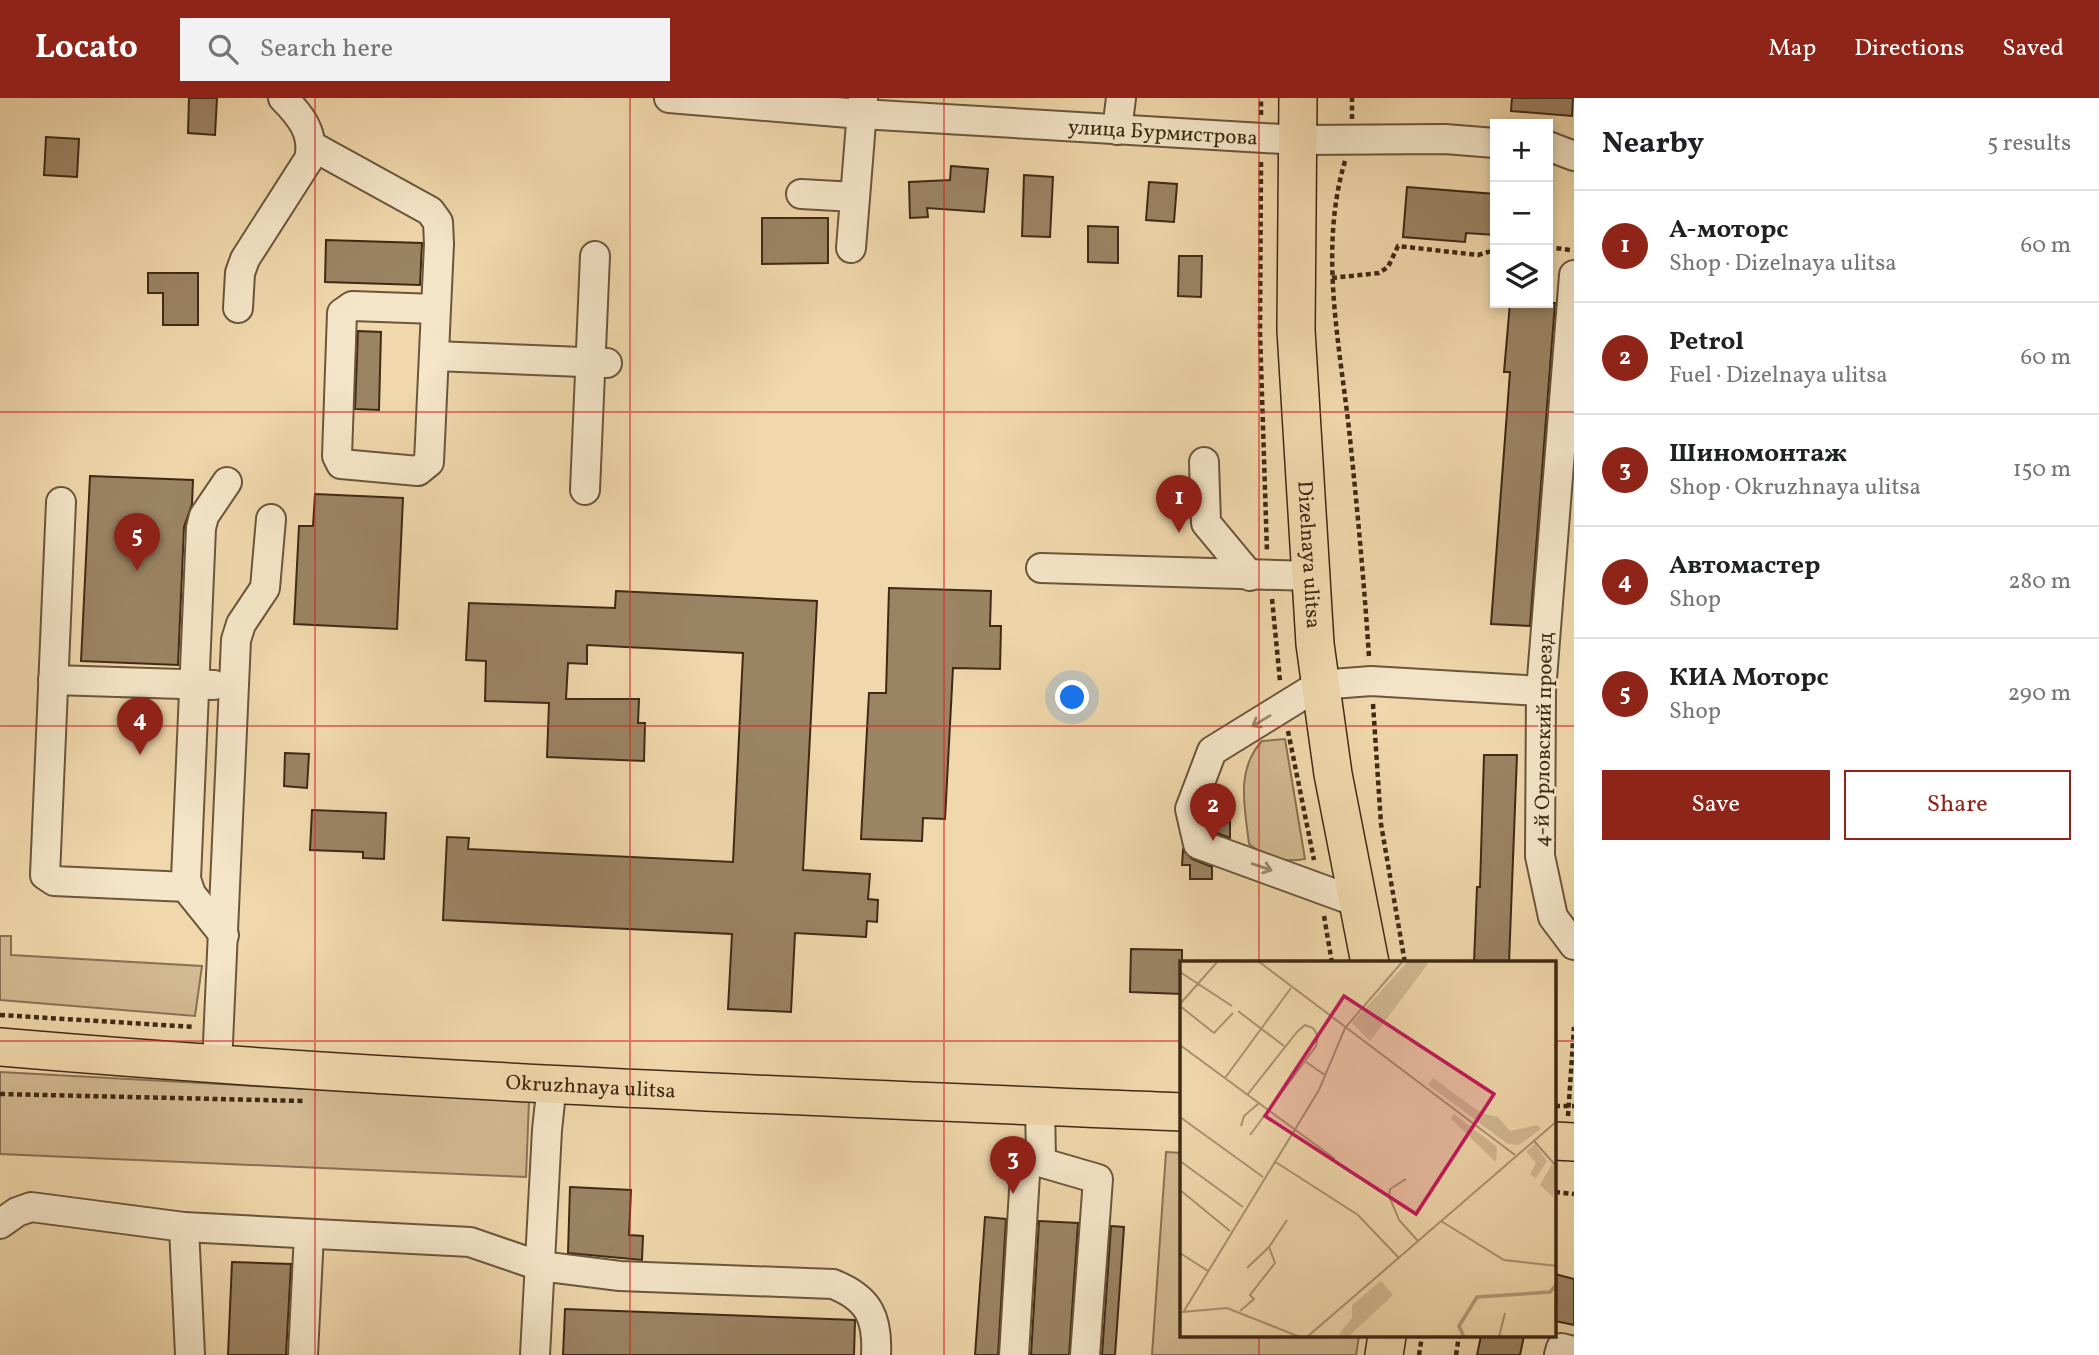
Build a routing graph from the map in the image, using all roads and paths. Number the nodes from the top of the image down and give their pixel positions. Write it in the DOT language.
graph roads {
  1 [pos="283,98"];
  2 [pos="669,98"];
  3 [pos="1121,98"];
  4 [pos="1298,98"];
  5 [pos="1352,98"];
  6 [pos="758,102"];
  7 [pos="862,106"];
  8 [pos="1117,130"];
  9 [pos="1298,140"];
  10 [pos="1351,140"];
  11 [pos="1490,143"];
  12 [pos="312,146"];
  13 [pos="1553,148"];
  14 [pos="1574,156"];
  15 [pos="800,194"];
  16 [pos="855,197"];
  17 [pos="851,248"];
  18 [pos="1553,248"];
  19 [pos="1574,250"];
  20 [pos="1490,251"];
  21 [pos="595,256"];
  22 [pos="1574,275"];
  23 [pos="1332,278"];
  24 [pos="238,308"];
  25 [pos="436,309"];
  26 [pos="434,356"];
  27 [pos="600,362"];
  28 [pos="1569,400"];
  29 [pos="1204,462"];
  30 [pos="227,482"];
  31 [pos="585,490"];
  32 [pos="61,502"];
  33 [pos="271,519"];
  34 [pos="1041,568"];
  35 [pos="1250,576"];
  36 [pos="1310,576"];
  37 [pos="197,623"];
  38 [pos="241,624"];
  39 [pos="53,680"];
  40 [pos="1371,681"];
  41 [pos="194,684"];
  42 [pos="234,685"];
  43 [pos="1319,685"];
  44 [pos="1541,691"];
  45 [pos="187,887"];
  46 [pos="1357,902"];
  47 [pos="224,935"];
  48 [pos="1574,945"];
  49 [pos="1370,961"];
  50 [pos="1405,961"];
  51 [pos="0,1015"];
  52 [pos="1574,1027"];
  53 [pos="218,1029"];
  54 [pos="0,1047"];
  55 [pos="216,1065"];
  56 [pos="552,1083"];
  57 [pos="1040,1106"];
  58 [pos="1571,1106"];
  59 [pos="1180,1112"];
  60 [pos="1565,1141"];
  61 [pos="1041,1160"];
  62 [pos="1556,1192"];
  63 [pos="1574,1194"];
  64 [pos="0,1224"];
  65 [pos="184,1227"];
  66 [pos="309,1234"];
  67 [pos="540,1266"];
  68 [pos="1574,1351"];
  69 [pos="190,1355"];
  70 [pos="303,1355"];
  71 [pos="535,1355"];
  72 [pos="876,1355"];
  73 [pos="1014,1355"];
  74 [pos="1086,1355"];
  75 [pos="1559,1355"];
  1 -- 12 [label="street"];
  2 -- 6 [label="street, улица Бурмистрова"];
  3 -- 8 [label="street"];
  4 -- 9 [label="main road, Dizelnaya ulitsa"];
  5 -- 10 [label="path"];
  6 -- 7 [label="street, улица Бурмистрова"];
  7 -- 8 [label="street, улица Бурмистрова"];
  7 -- 16 [label="street"];
  8 -- 9 [label="street, улица Бурмистрова"];
  9 -- 10 [label="street, улица Бурмистрова"];
  9 -- 36 [label="main road, Dizelnaya ulitsa"];
  10 -- 11 [label="street, улица Бурмистрова"];
  10 -- 23 [label="path"];
  12 -- 24 [label="street"];
  12 -- 25 [label="street"];
  13 -- 14 [label="street"];
  15 -- 16 [label="street"];
  16 -- 17 [label="street"];
  18 -- 19 [label="path"];
  20 -- 23 [label="path"];
  21 -- 27 [label="street"];
  22 -- 28 [label="street, 4-й Орловский проезд"];
  23 -- 40 [label="path"];
  25 -- 26 [label="street"];
  25 -- 26 [label="street"];
  26 -- 27 [label="street"];
  27 -- 31 [label="street"];
  28 -- 44 [label="street, 4-й Орловский проезд"];
  29 -- 35 [label="street"];
  30 -- 37 [label="street"];
  32 -- 39 [label="street"];
  33 -- 38 [label="street"];
  34 -- 35 [label="street"];
  35 -- 36 [label="street"];
  36 -- 43 [label="main road, Dizelnaya ulitsa"];
  37 -- 38 [label="street"];
  37 -- 41 [label="street"];
  38 -- 42 [label="street"];
  39 -- 41 [label="street"];
  39 -- 45 [label="street"];
  40 -- 43 [label="street"];
  40 -- 44 [label="street"];
  40 -- 50 [label="path"];
  41 -- 42 [label="street"];
  41 -- 45 [label="street"];
  42 -- 47 [label="street"];
  43 -- 46 [label="main road, Dizelnaya ulitsa"];
  43 -- 46 [label="street, one-way"];
  44 -- 48 [label="street, 4-й Орловский проезд"];
  45 -- 47 [label="street"];
  46 -- 49 [label="main road, Dizelnaya ulitsa"];
  47 -- 53 [label="street"];
  51 -- 53 [label="path"];
  52 -- 58 [label="path"];
  53 -- 55 [label="street"];
  54 -- 55 [label="main road, Okruzhnaya ulitsa"];
  55 -- 56 [label="main road, Okruzhnaya ulitsa"];
  56 -- 57 [label="main road, Okruzhnaya ulitsa"];
  56 -- 67 [label="street"];
  57 -- 59 [label="main road, Okruzhnaya ulitsa"];
  57 -- 61 [label="street"];
  58 -- 60 [label="path"];
  61 -- 73 [label="street"];
  61 -- 74 [label="street"];
  62 -- 63 [label="path"];
  64 -- 65 [label="street"];
  65 -- 66 [label="street"];
  65 -- 69 [label="street"];
  66 -- 67 [label="street"];
  66 -- 70 [label="street"];
  67 -- 71 [label="street"];
  67 -- 72 [label="street"];
  68 -- 75 [label="street"];
}
